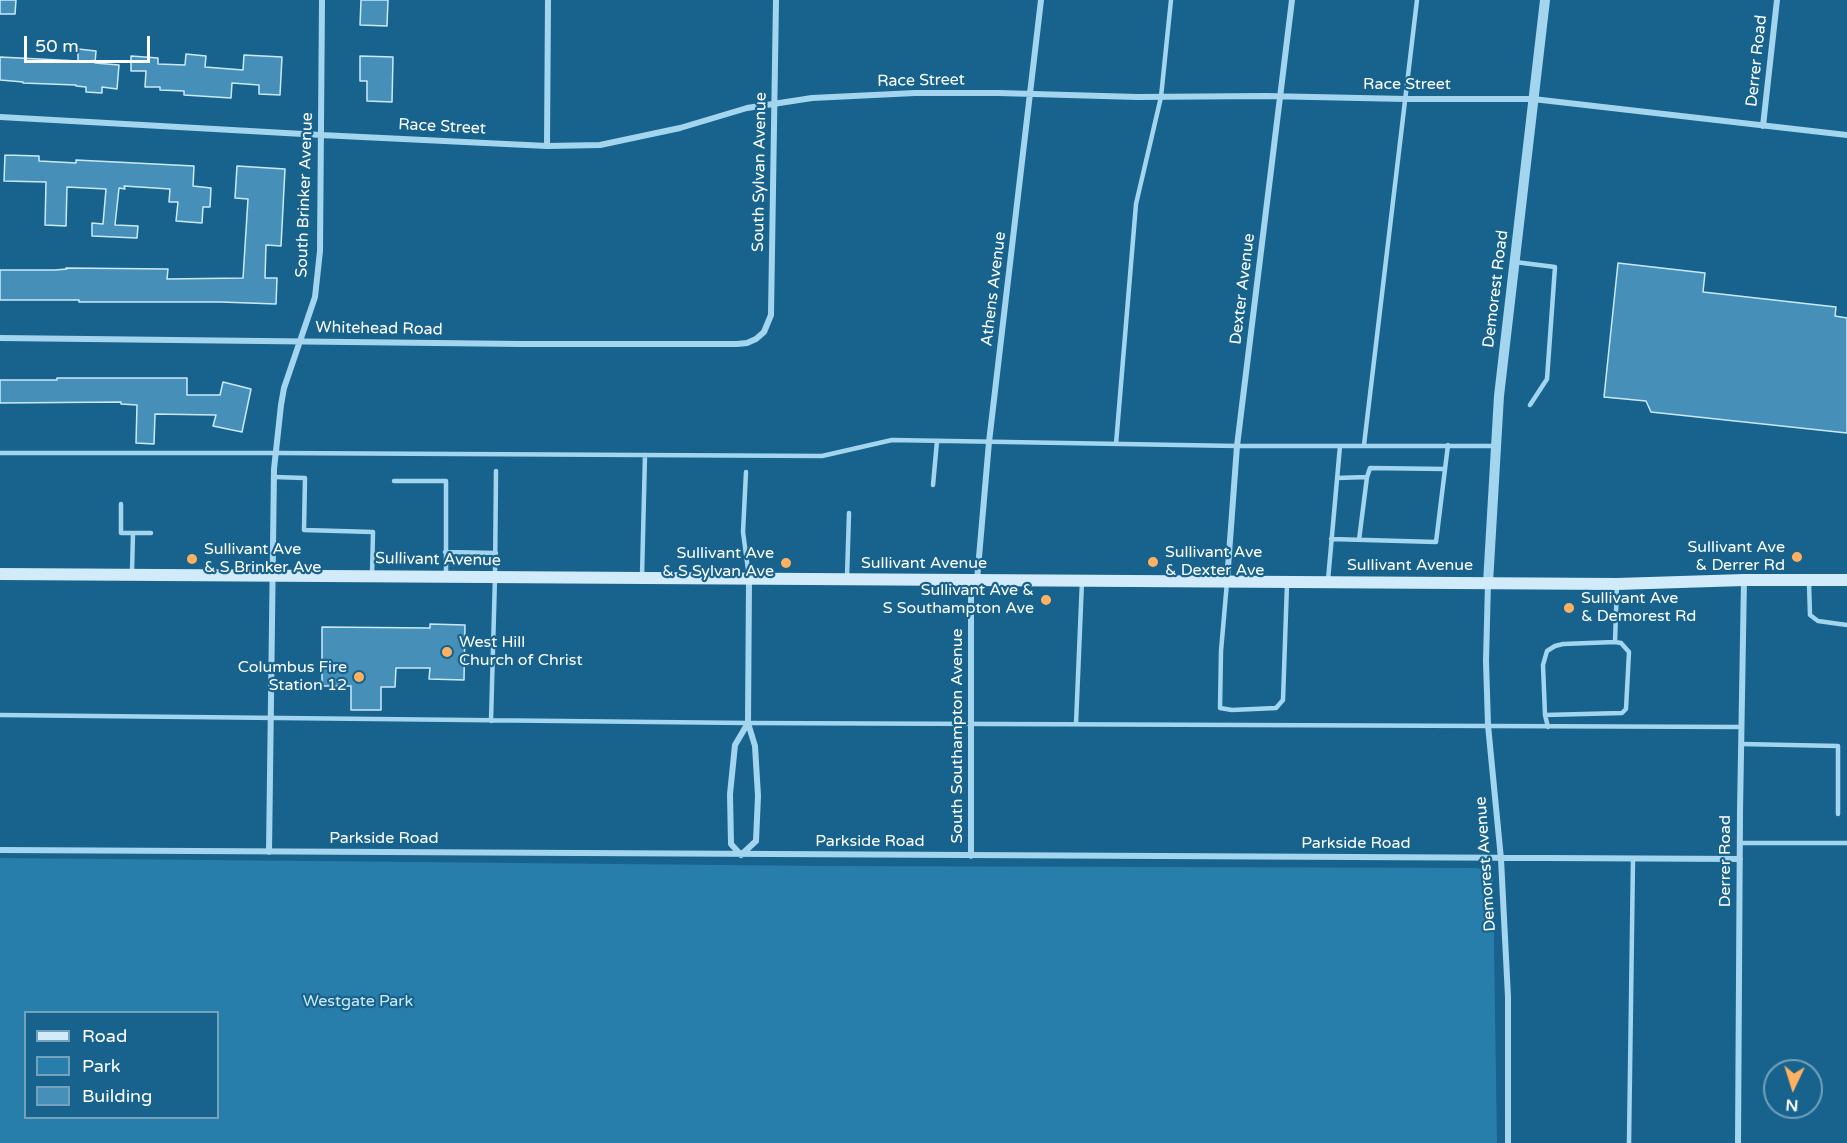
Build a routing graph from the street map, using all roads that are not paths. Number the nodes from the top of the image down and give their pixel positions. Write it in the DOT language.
graph roads {
  1 [pos="322,0"];
  2 [pos="548,0"];
  3 [pos="776,0"];
  4 [pos="1041,0"];
  5 [pos="1171,0"];
  6 [pos="1292,0"];
  7 [pos="1417,0"];
  8 [pos="1545,0"];
  9 [pos="1777,0"];
  10 [pos="1030,94"];
  11 [pos="1281,96"];
  12 [pos="1161,97"];
  13 [pos="1406,99"];
  14 [pos="1533,99"];
  15 [pos="774,103"];
  16 [pos="0,117"];
  17 [pos="1763,126"];
  18 [pos="321,135"];
  19 [pos="1847,135"];
  20 [pos="547,146"];
  21 [pos="1514,262"];
  22 [pos="0,338"];
  23 [pos="756,339"];
  24 [pos="300,342"];
  25 [pos="1530,405"];
  26 [pos="937,441"];
  27 [pos="989,442"];
  28 [pos="1116,444"];
  29 [pos="1364,445"];
  30 [pos="1448,445"];
  31 [pos="1237,446"];
  32 [pos="1340,446"];
  33 [pos="1495,446"];
  34 [pos="0,453"];
  35 [pos="276,453"];
  36 [pos="645,455"];
  37 [pos="1445,469"];
  38 [pos="496,471"];
  39 [pos="747,472"];
  40 [pos="274,477"];
  41 [pos="1367,477"];
  42 [pos="1337,478"];
  43 [pos="394,481"];
  44 [pos="933,485"];
  45 [pos="121,504"];
  46 [pos="849,513"];
  47 [pos="133,533"];
  48 [pos="151,533"];
  49 [pos="1331,539"];
  50 [pos="1359,540"];
  51 [pos="446,552"];
  52 [pos="496,553"];
  53 [pos="0,574"];
  54 [pos="132,575"];
  55 [pos="273,576"];
  56 [pos="372,576"];
  57 [pos="446,577"];
  58 [pos="495,578"];
  59 [pos="642,579"];
  60 [pos="749,580"];
  61 [pos="847,580"];
  62 [pos="1744,580"];
  63 [pos="1809,580"];
  64 [pos="1847,580"];
  65 [pos="974,581"];
  66 [pos="1082,581"];
  67 [pos="1227,582"];
  68 [pos="1287,582"];
  69 [pos="1328,582"];
  70 [pos="1488,583"];
  71 [pos="1617,584"];
  72 [pos="1847,625"];
  73 [pos="1615,642"];
  74 [pos="0,715"];
  75 [pos="1545,715"];
  76 [pos="271,718"];
  77 [pos="491,721"];
  78 [pos="748,723"];
  79 [pos="971,723"];
  80 [pos="1076,724"];
  81 [pos="1488,725"];
  82 [pos="1548,727"];
  83 [pos="1741,727"];
  84 [pos="1741,744"];
  85 [pos="1838,814"];
  86 [pos="1740,843"];
  87 [pos="1847,843"];
  88 [pos="0,850"];
  89 [pos="269,852"];
  90 [pos="741,855"];
  91 [pos="971,856"];
  92 [pos="1500,859"];
  93 [pos="1633,859"];
  94 [pos="1740,859"];
  95 [pos="1508,1143"];
  96 [pos="1629,1143"];
  97 [pos="1738,1143"];
  1 -- 18 [label="street, South Brinker Avenue"];
  2 -- 20 [label="street"];
  3 -- 15 [label="street, South Sylvan Avenue"];
  4 -- 10 [label="street, Athens Avenue"];
  5 -- 12 [label="lane"];
  6 -- 11 [label="street, Dexter Avenue"];
  7 -- 13 [label="lane"];
  8 -- 14 [label="street, Demorest Road"];
  9 -- 17 [label="street, Derrer Road"];
  10 -- 12 [label="street, Race Street"];
  10 -- 15 [label="street, Race Street"];
  10 -- 27 [label="street, Athens Avenue"];
  11 -- 12 [label="street, Race Street"];
  11 -- 13 [label="street, Race Street"];
  11 -- 31 [label="street, Dexter Avenue"];
  12 -- 28 [label="lane"];
  13 -- 14 [label="street, Race Street"];
  13 -- 29 [label="lane"];
  14 -- 17 [label="street, Race Street"];
  14 -- 21 [label="street, Demorest Road"];
  15 -- 20 [label="street, Race Street"];
  15 -- 23 [label="street, South Sylvan Avenue"];
  16 -- 18 [label="street, Race Street"];
  17 -- 19 [label="street, Race Street"];
  18 -- 20 [label="street, Race Street"];
  18 -- 24 [label="street, South Brinker Avenue"];
  21 -- 25 [label="lane"];
  21 -- 33 [label="street, Demorest Road"];
  22 -- 24 [label="street, Whitehead Road"];
  23 -- 24 [label="street, Whitehead Road"];
  24 -- 35 [label="street, South Brinker Avenue"];
  26 -- 27 [label="lane"];
  26 -- 36 [label="lane"];
  26 -- 44 [label="lane"];
  27 -- 28 [label="lane"];
  27 -- 65 [label="street, Athens Avenue"];
  28 -- 31 [label="lane"];
  29 -- 30 [label="lane"];
  29 -- 32 [label="lane"];
  30 -- 33 [label="lane"];
  30 -- 37 [label="lane"];
  31 -- 32 [label="lane"];
  31 -- 67 [label="street, Dexter Avenue"];
  32 -- 42 [label="lane"];
  33 -- 70 [label="street, Demorest Road"];
  34 -- 35 [label="lane"];
  35 -- 36 [label="lane"];
  35 -- 40 [label="street, South Brinker Avenue"];
  36 -- 59 [label="lane"];
  37 -- 41 [label="lane"];
  37 -- 50 [label="lane"];
  38 -- 52 [label="lane"];
  39 -- 60 [label="lane"];
  40 -- 55 [label="street, South Brinker Avenue"];
  40 -- 56 [label="lane"];
  41 -- 42 [label="lane"];
  41 -- 50 [label="lane"];
  42 -- 49 [label="lane"];
  43 -- 51 [label="lane"];
  45 -- 47 [label="lane"];
  46 -- 61 [label="lane"];
  47 -- 48 [label="lane"];
  47 -- 54 [label="lane"];
  49 -- 50 [label="lane"];
  49 -- 69 [label="lane"];
  51 -- 52 [label="lane"];
  51 -- 57 [label="lane"];
  52 -- 58 [label="lane"];
  53 -- 54 [label="main road, Sullivant Avenue"];
  54 -- 55 [label="main road, Sullivant Avenue"];
  55 -- 56 [label="main road, Sullivant Avenue"];
  55 -- 76 [label="street, South Brinker Avenue"];
  56 -- 57 [label="main road, Sullivant Avenue"];
  57 -- 58 [label="main road, Sullivant Avenue"];
  58 -- 59 [label="main road, Sullivant Avenue"];
  58 -- 77 [label="lane"];
  59 -- 60 [label="main road, Sullivant Avenue"];
  60 -- 61 [label="main road, Sullivant Avenue"];
  60 -- 78 [label="street"];
  61 -- 65 [label="main road, Sullivant Avenue"];
  62 -- 63 [label="main road, Sullivant Avenue"];
  62 -- 71 [label="main road, Sullivant Avenue"];
  62 -- 83 [label="street, Derrer Road"];
  63 -- 64 [label="main road, Sullivant Avenue"];
  63 -- 72 [label="lane"];
  65 -- 66 [label="main road, Sullivant Avenue"];
  65 -- 79 [label="street, South Southampton Avenue"];
  66 -- 67 [label="main road, Sullivant Avenue"];
  66 -- 80 [label="lane"];
  67 -- 68 [label="main road, Sullivant Avenue"];
  67 -- 68 [label="lane"];
  68 -- 69 [label="main road, Sullivant Avenue"];
  69 -- 70 [label="main road, Sullivant Avenue"];
  70 -- 71 [label="main road, Sullivant Avenue"];
  70 -- 81 [label="street, Demorest Avenue"];
  71 -- 73 [label="lane"];
  73 -- 75 [label="lane"];
  73 -- 75 [label="lane"];
  74 -- 76 [label="lane"];
  75 -- 82 [label="lane"];
  76 -- 77 [label="lane"];
  76 -- 89 [label="street, South Brinker Avenue"];
  77 -- 78 [label="lane"];
  78 -- 79 [label="lane"];
  78 -- 90 [label="street"];
  78 -- 90 [label="street"];
  79 -- 80 [label="lane"];
  79 -- 91 [label="street, South Southampton Avenue"];
  80 -- 81 [label="lane"];
  81 -- 82 [label="lane"];
  81 -- 92 [label="street, Demorest Avenue"];
  82 -- 83 [label="lane"];
  83 -- 84 [label="street, Derrer Road"];
  84 -- 85 [label="lane"];
  84 -- 86 [label="street, Derrer Road"];
  86 -- 87 [label="lane"];
  86 -- 94 [label="street, Derrer Road"];
  88 -- 89 [label="street, Parkside Road"];
  89 -- 90 [label="street, Parkside Road"];
  90 -- 91 [label="street, Parkside Road"];
  91 -- 92 [label="street, Parkside Road"];
  92 -- 93 [label="street, Parkside Road"];
  92 -- 95 [label="street, Demorest Avenue"];
  93 -- 94 [label="street, Parkside Road"];
  93 -- 96 [label="lane"];
  94 -- 97 [label="street, Derrer Road"];
}
